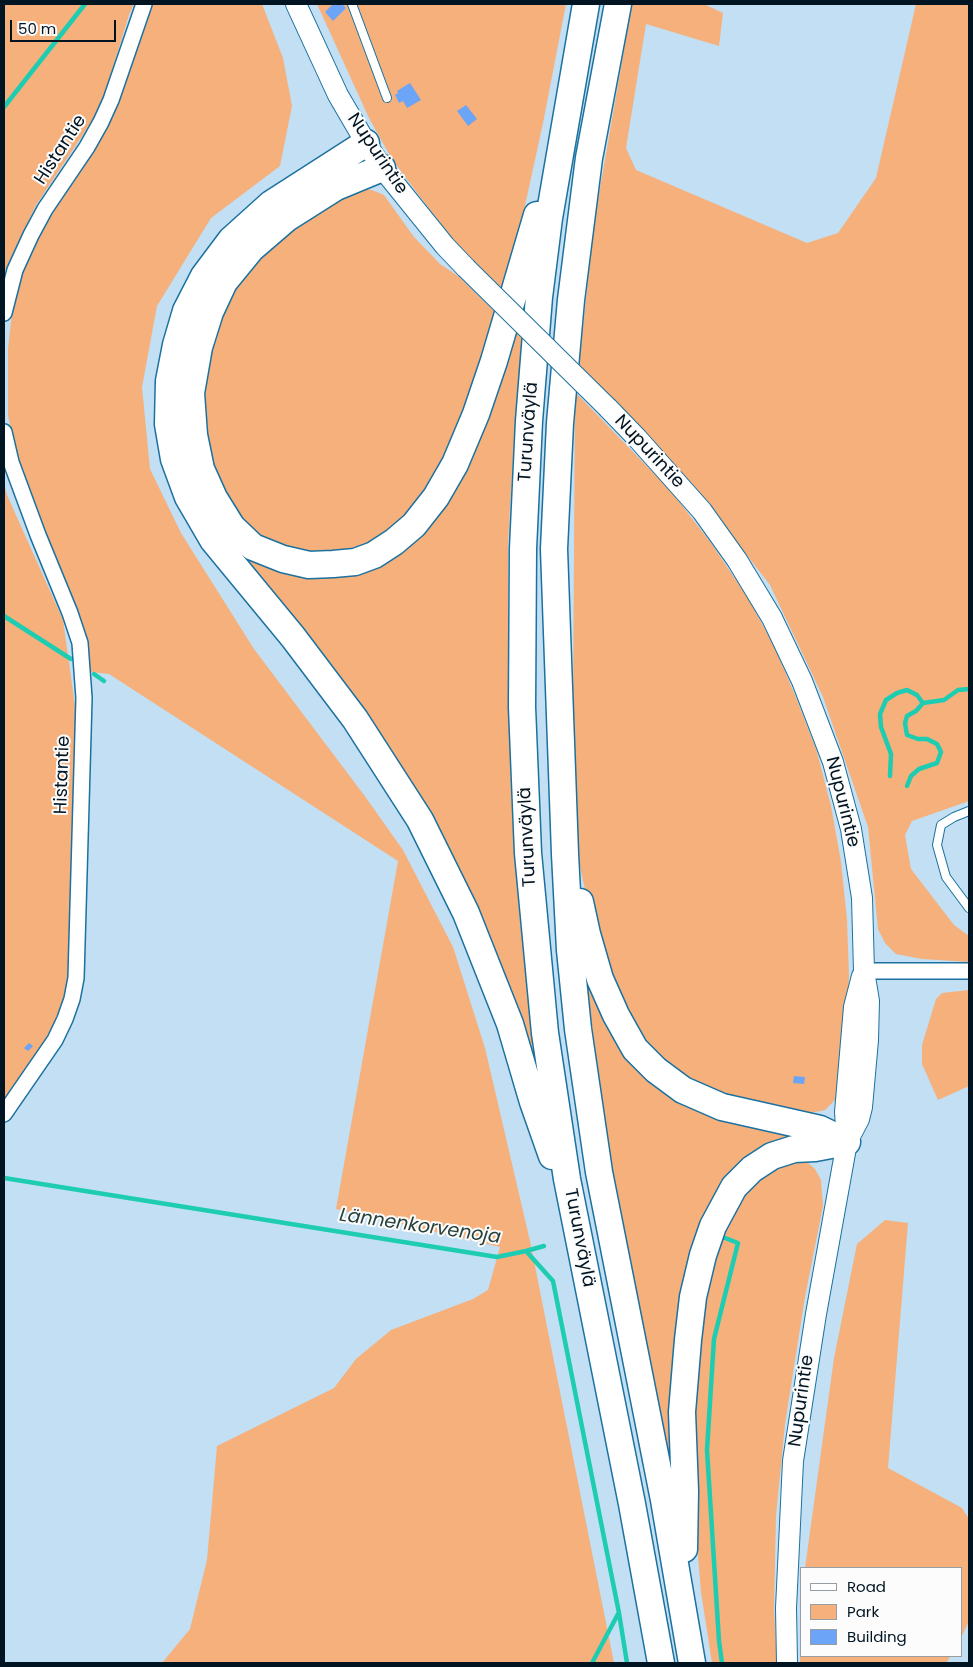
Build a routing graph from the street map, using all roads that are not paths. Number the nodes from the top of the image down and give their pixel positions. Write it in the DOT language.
graph roads {
  1 [pos="144,4"];
  2 [pos="296,4"];
  3 [pos="352,4"];
  4 [pos="586,4"];
  5 [pos="618,4"];
  6 [pos="387,98"];
  7 [pos="561,141"];
  8 [pos="366,143"];
  9 [pos="382,168"];
  10 [pos="4,313"];
  11 [pos="4,432"];
  12 [pos="969,811"];
  13 [pos="565,854"];
  14 [pos="969,908"];
  15 [pos="864,970"];
  16 [pos="969,971"];
  17 [pos="4,1114"];
  18 [pos="847,1142"];
  19 [pos="573,1213"];
  20 [pos="684,1608"];
  21 [pos="661,1663"];
  22 [pos="692,1663"];
  23 [pos="787,1663"];
  1 -- 10 [label="street, Histantie"];
  2 -- 8 [label="main road, Nupurintie"];
  3 -- 6 [label="lane"];
  4 -- 7 [label="highway, Turunväylä"];
  5 -- 13 [label="highway, Turunväylä"];
  7 -- 9 [label="highway"];
  7 -- 19 [label="highway, Turunväylä"];
  8 -- 9 [label="main road, Nupurintie"];
  8 -- 19 [label="highway"];
  9 -- 15 [label="main road, Nupurintie, bridge"];
  11 -- 17 [label="street, Histantie"];
  12 -- 14 [label="lane"];
  13 -- 18 [label="highway"];
  13 -- 20 [label="highway, Turunväylä"];
  15 -- 16 [label="street"];
  15 -- 18 [label="main road, Nupurintie"];
  18 -- 20 [label="highway"];
  18 -- 23 [label="main road, Nupurintie"];
  19 -- 21 [label="highway, Turunväylä"];
  20 -- 22 [label="highway, Turunväylä"];
}
